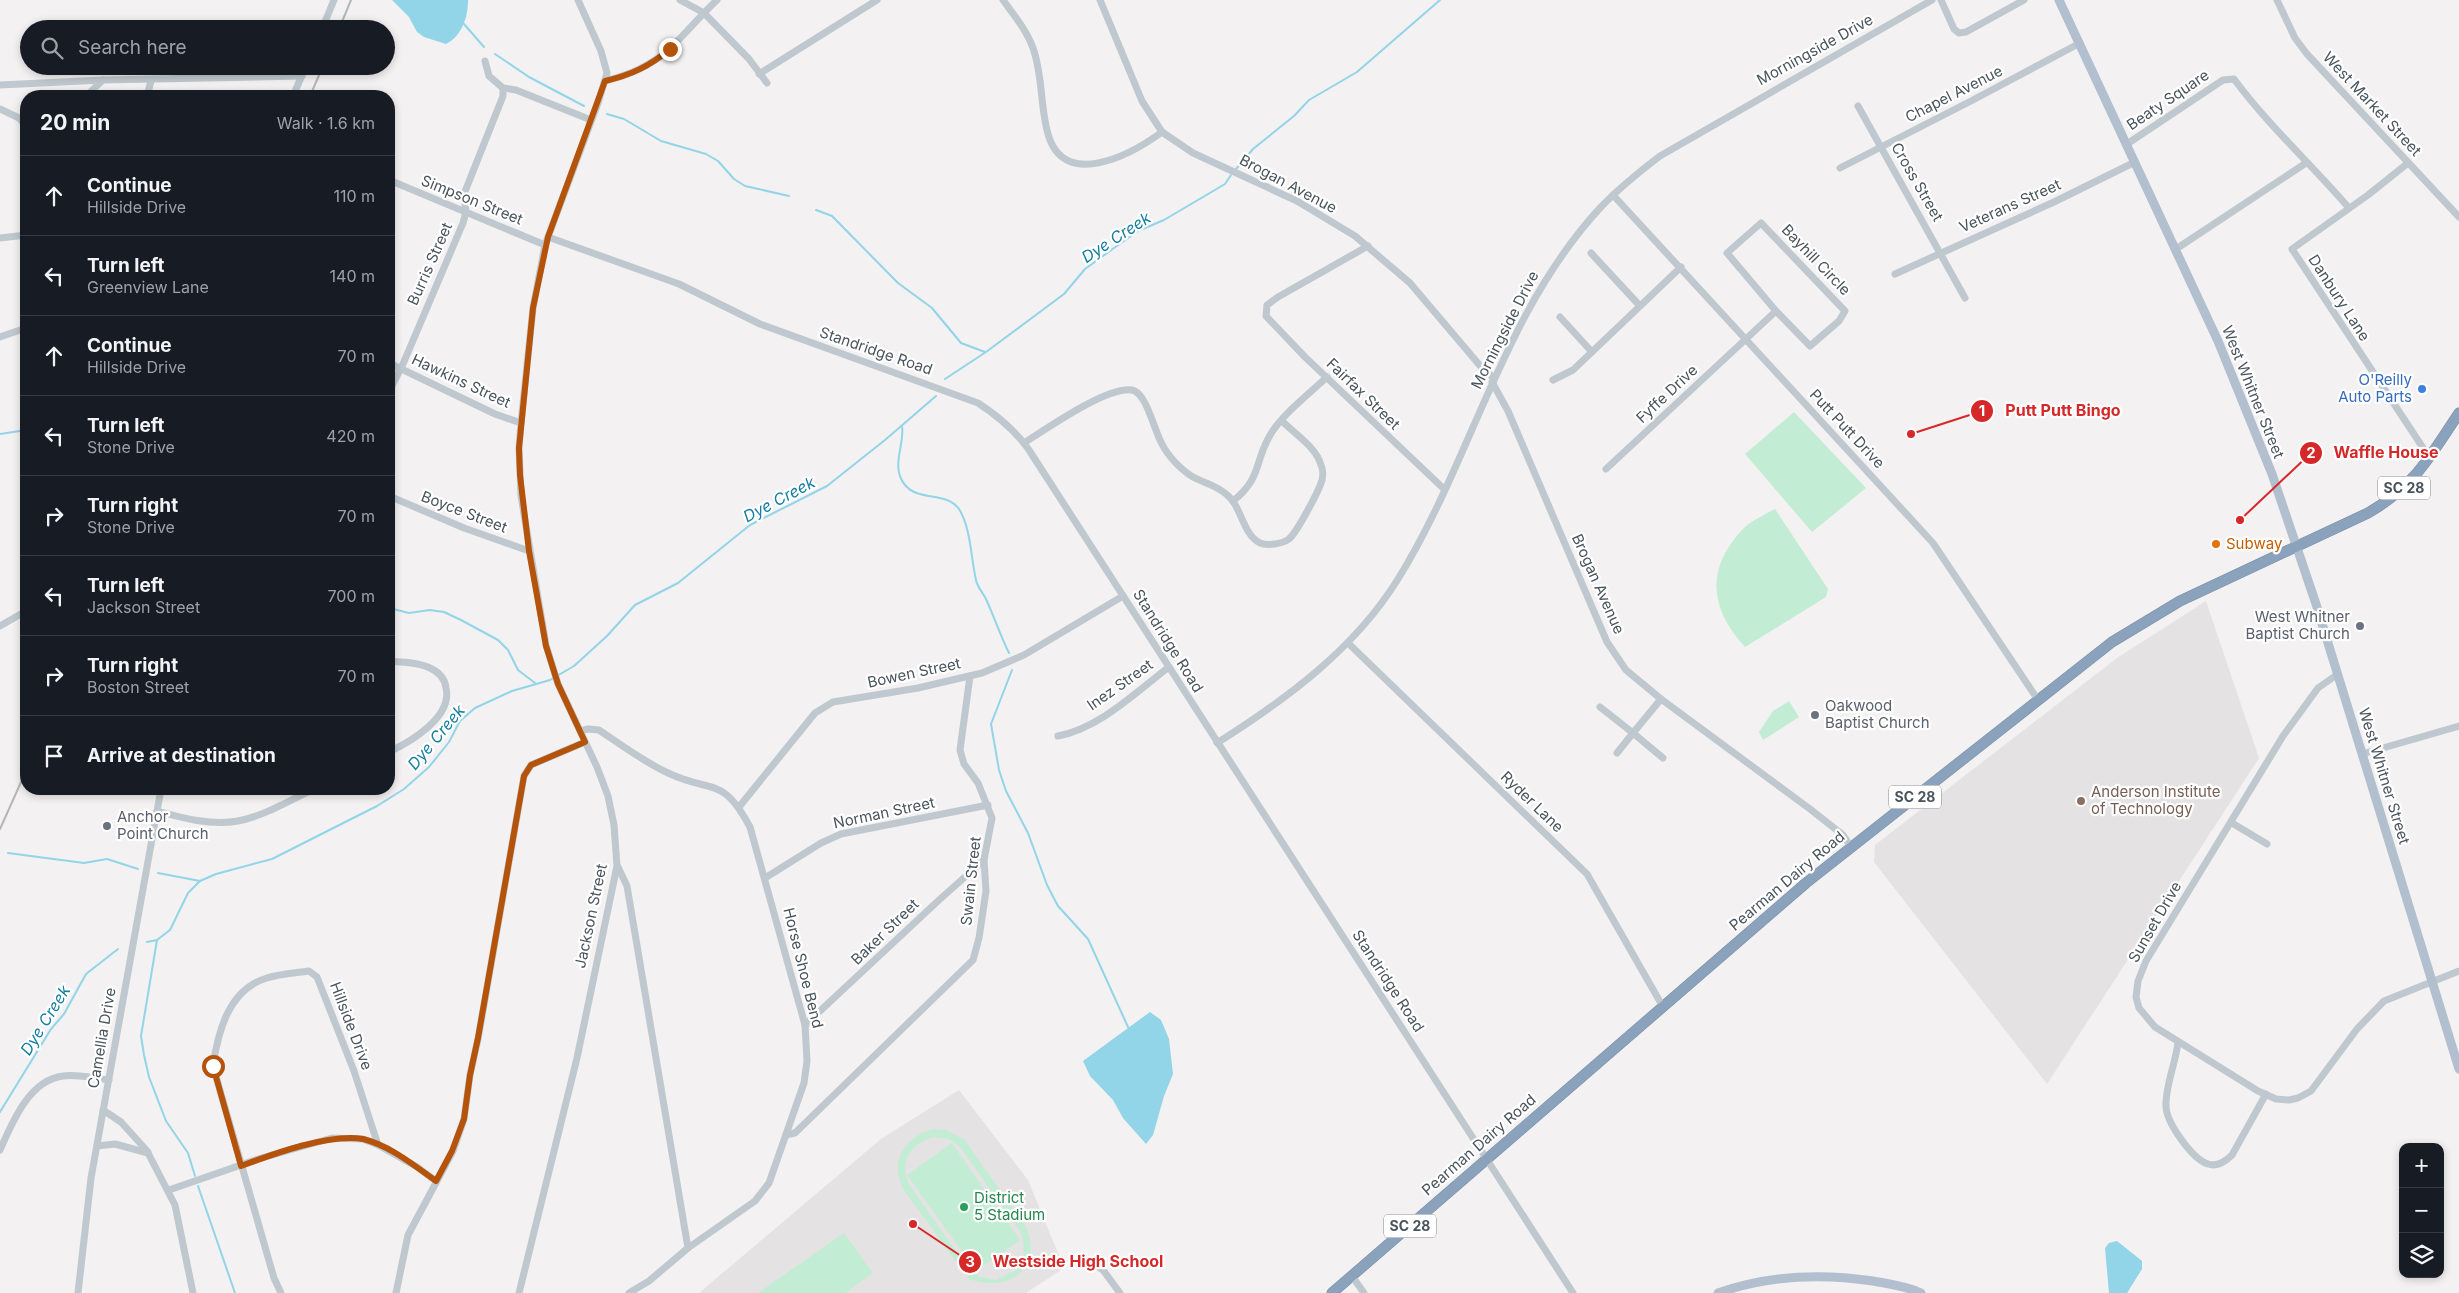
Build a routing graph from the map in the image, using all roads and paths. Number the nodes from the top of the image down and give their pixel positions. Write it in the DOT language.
graph roads {
  1 [pos="334,0"];
  2 [pos="578,0"];
  3 [pos="680,0"];
  4 [pos="717,0"];
  5 [pos="877,0"];
  6 [pos="1003,0"];
  7 [pos="1100,0"];
  8 [pos="1932,0"];
  9 [pos="1941,0"];
  10 [pos="2024,0"];
  11 [pos="2059,0"];
  12 [pos="2277,0"];
  13 [pos="704,13"];
  14 [pos="326,20"];
  15 [pos="2080,43"];
  16 [pos="485,60"];
  17 [pos="759,74"];
  18 [pos="302,76"];
  19 [pos="103,80"];
  20 [pos="151,80"];
  21 [pos="605,81"];
  22 [pos="766,83"];
  23 [pos="0,85"];
  24 [pos="503,88"];
  25 [pos="92,90"];
  26 [pos="148,90"];
  27 [pos="296,90"];
  28 [pos="1858,106"];
  29 [pos="0,109"];
  30 [pos="20,119"];
  31 [pos="591,120"];
  32 [pos="1162,132"];
  33 [pos="2127,144"];
  34 [pos="1881,146"];
  35 [pos="2135,162"];
  36 [pos="2306,163"];
  37 [pos="2408,163"];
  38 [pos="1840,168"];
  39 [pos="395,182"];
  40 [pos="1613,195"];
  41 [pos="2348,208"];
  42 [pos="466,212"];
  43 [pos="2458,213"];
  44 [pos="20,236"];
  45 [pos="548,237"];
  46 [pos="0,238"];
  47 [pos="545,245"];
  48 [pos="1368,246"];
  49 [pos="2176,249"];
  50 [pos="1942,252"];
  51 [pos="1591,253"];
  52 [pos="1681,267"];
  53 [pos="1895,274"];
  54 [pos="1965,298"];
  55 [pos="1640,306"];
  56 [pos="1776,311"];
  57 [pos="1560,317"];
  58 [pos="20,330"];
  59 [pos="0,337"];
  60 [pos="1746,338"];
  61 [pos="1592,352"];
  62 [pos="395,366"];
  63 [pos="401,369"];
  64 [pos="1327,378"];
  65 [pos="395,380"];
  66 [pos="1493,380"];
  67 [pos="1553,380"];
  68 [pos="2459,413"];
  69 [pos="1282,421"];
  70 [pos="522,423"];
  71 [pos="1024,443"];
  72 [pos="2429,457"];
  73 [pos="1606,469"];
  74 [pos="1444,489"];
  75 [pos="395,499"];
  76 [pos="1233,501"];
  77 [pos="2298,545"];
  78 [pos="529,551"];
  79 [pos="1123,596"];
  80 [pos="20,614"];
  81 [pos="0,626"];
  82 [pos="1348,643"];
  83 [pos="395,662"];
  84 [pos="1169,668"];
  85 [pos="2338,674"];
  86 [pos="970,676"];
  87 [pos="1660,699"];
  88 [pos="2038,700"];
  89 [pos="1600,707"];
  90 [pos="2459,726"];
  91 [pos="580,731"];
  92 [pos="1633,733"];
  93 [pos="1058,736"];
  94 [pos="585,742"];
  95 [pos="1217,743"];
  96 [pos="395,748"];
  97 [pos="1617,752"];
  98 [pos="2362,754"];
  99 [pos="1663,758"];
  100 [pos="160,795"];
  101 [pos="301,795"];
  102 [pos="988,805"];
  103 [pos="739,807"];
  104 [pos="157,811"];
  105 [pos="2232,823"];
  106 [pos="2267,844"];
  107 [pos="1851,847"];
  108 [pos="984,860"];
  109 [pos="618,866"];
  110 [pos="764,878"];
  111 [pos="2459,971"];
  112 [pos="2433,981"];
  113 [pos="1662,1007"];
  114 [pos="805,1025"];
  115 [pos="2178,1042"];
  116 [pos="2459,1069"];
  117 [pos="109,1080"];
  118 [pos="2266,1094"];
  119 [pos="103,1110"];
  120 [pos="786,1135"];
  121 [pos="378,1145"];
  122 [pos="97,1146"];
  123 [pos="0,1150"];
  124 [pos="148,1153"];
  125 [pos="1487,1158"];
  126 [pos="241,1166"];
  127 [pos="436,1181"];
  128 [pos="169,1190"];
  129 [pos="688,1248"];
  130 [pos="1095,1265"];
  131 [pos="1352,1276"];
  132 [pos="78,1293"];
  133 [pos="193,1293"];
  134 [pos="281,1293"];
  135 [pos="396,1293"];
  136 [pos="519,1293"];
  137 [pos="629,1293"];
  138 [pos="1120,1293"];
  139 [pos="1332,1293"];
  140 [pos="1364,1293"];
  141 [pos="1574,1293"];
  142 [pos="1718,1293"];
  143 [pos="1921,1293"];
  1 -- 14 [label="street"];
  2 -- 21 [label="street, Jackson Street"];
  3 -- 13 [label="street"];
  4 -- 13 [label="street"];
  5 -- 17 [label="street"];
  6 -- 32 [label="street"];
  7 -- 32 [label="street, Brogan Avenue"];
  8 -- 40 [label="street, Morningside Drive"];
  9 -- 10 [label="street"];
  11 -- 15 [label="main road, West Whitner Street"];
  12 -- 37 [label="street, West Market Street"];
  13 -- 17 [label="street"];
  13 -- 21 [label="street"];
  15 -- 33 [label="main road, West Whitner Street"];
  15 -- 34 [label="street, Chapel Avenue"];
  16 -- 24 [label="street"];
  17 -- 22 [label="street"];
  18 -- 20 [label="street"];
  18 -- 27 [label="street"];
  19 -- 20 [label="street"];
  19 -- 23 [label="street"];
  19 -- 25 [label="street"];
  20 -- 26 [label="street"];
  21 -- 31 [label="street, Jackson Street"];
  24 -- 31 [label="street"];
  24 -- 42 [label="street, Burris Street"];
  28 -- 34 [label="street, Cross Street"];
  29 -- 30 [label="street"];
  31 -- 45 [label="street, Jackson Street"];
  32 -- 48 [label="street, Brogan Avenue"];
  33 -- 35 [label="main road, West Whitner Street"];
  33 -- 36 [label="street, Beaty Square"];
  34 -- 38 [label="street, Chapel Avenue"];
  34 -- 50 [label="street, Cross Street"];
  35 -- 49 [label="main road, West Whitner Street"];
  35 -- 50 [label="street, Veterans Street"];
  36 -- 41 [label="street, Beaty Square"];
  36 -- 49 [label="street"];
  37 -- 41 [label="street, Danbury Lane"];
  37 -- 43 [label="street, West Market Street"];
  39 -- 42 [label="street, Simpson Street"];
  40 -- 52 [label="street, Putt Putt Drive"];
  40 -- 66 [label="street, Morningside Drive"];
  41 -- 72 [label="street, Danbury Lane"];
  42 -- 47 [label="street, Simpson Street"];
  42 -- 63 [label="street, Burris Street"];
  44 -- 46 [label="street"];
  45 -- 47 [label="street, Jackson Street"];
  45 -- 71 [label="street, Standridge Road"];
  47 -- 70 [label="street, Jackson Street"];
  48 -- 64 [label="street, Fairfax Street"];
  48 -- 66 [label="street, Brogan Avenue"];
  49 -- 77 [label="main road, West Whitner Street"];
  50 -- 53 [label="street, Veterans Street"];
  50 -- 54 [label="street, Cross Street"];
  51 -- 55 [label="street"];
  52 -- 55 [label="street"];
  52 -- 60 [label="street, Putt Putt Drive"];
  55 -- 61 [label="street"];
  56 -- 56 [label="street, Bayhill Circle"];
  56 -- 60 [label="street"];
  57 -- 61 [label="street"];
  58 -- 59 [label="street"];
  60 -- 73 [label="street, Fyffe Drive"];
  60 -- 88 [label="street, Putt Putt Drive"];
  61 -- 67 [label="street"];
  62 -- 63 [label="street, Hawkins Street"];
  63 -- 65 [label="street, Burris Street"];
  63 -- 70 [label="street, Hawkins Street"];
  64 -- 69 [label="street"];
  64 -- 74 [label="street, Fairfax Street"];
  66 -- 74 [label="street, Morningside Drive"];
  66 -- 87 [label="street, Brogan Avenue"];
  68 -- 72 [label="highway, SC 28"];
  69 -- 76 [label="street"];
  69 -- 76 [label="street"];
  70 -- 78 [label="street, Jackson Street"];
  71 -- 76 [label="street"];
  71 -- 79 [label="street, Standridge Road"];
  72 -- 77 [label="highway, SC 28"];
  74 -- 82 [label="street, Morningside Drive"];
  75 -- 78 [label="street, Boyce Street"];
  77 -- 85 [label="main road, West Whitner Street"];
  77 -- 88 [label="highway, Pearman Dairy Road / SC 28"];
  78 -- 91 [label="street, Jackson Street"];
  79 -- 84 [label="street, Standridge Road"];
  79 -- 86 [label="street, Bowen Street"];
  80 -- 81 [label="street"];
  82 -- 95 [label="street, Morningside Drive"];
  82 -- 113 [label="street, Ryder Lane"];
  83 -- 96 [label="street"];
  84 -- 93 [label="street, Inez Street"];
  84 -- 95 [label="street, Standridge Road"];
  85 -- 98 [label="main road, West Whitner Street"];
  85 -- 105 [label="street, Sunset Drive"];
  86 -- 102 [label="street, Swain Street"];
  86 -- 103 [label="street, Bowen Street"];
  87 -- 92 [label="street"];
  87 -- 107 [label="street, Brogan Avenue"];
  88 -- 107 [label="highway, Pearman Dairy Road / SC 28"];
  89 -- 92 [label="street"];
  90 -- 98 [label="street"];
  91 -- 94 [label="street, Jackson Street"];
  91 -- 103 [label="street, Horse Shoe Bend"];
  92 -- 97 [label="street"];
  92 -- 99 [label="street"];
  94 -- 109 [label="street, Jackson Street"];
  94 -- 127 [label="street"];
  95 -- 125 [label="street, Standridge Road"];
  98 -- 112 [label="main road, West Whitner Street"];
  100 -- 104 [label="street, Camellia Drive"];
  101 -- 104 [label="street"];
  102 -- 108 [label="street, Swain Street"];
  102 -- 110 [label="street, Norman Street"];
  103 -- 110 [label="street, Horse Shoe Bend"];
  104 -- 117 [label="street, Camellia Drive"];
  105 -- 106 [label="street"];
  105 -- 115 [label="street, Sunset Drive"];
  107 -- 113 [label="highway, Pearman Dairy Road / SC 28"];
  108 -- 114 [label="street, Baker Street"];
  108 -- 120 [label="street, Swain Street"];
  109 -- 129 [label="street"];
  109 -- 136 [label="street, Jackson Street"];
  110 -- 114 [label="street, Horse Shoe Bend"];
  111 -- 112 [label="street, Sunset Drive"];
  112 -- 116 [label="main road, West Whitner Street"];
  112 -- 118 [label="street, Sunset Drive"];
  113 -- 125 [label="highway, Pearman Dairy Road / SC 28"];
  114 -- 120 [label="street, Horse Shoe Bend"];
  115 -- 118 [label="street, Sunset Drive"];
  115 -- 118 [label="street"];
  117 -- 119 [label="street, Camellia Drive"];
  117 -- 123 [label="street"];
  119 -- 122 [label="street, Camellia Drive"];
  119 -- 124 [label="street"];
  120 -- 129 [label="street, Horse Shoe Bend"];
  121 -- 126 [label="street"];
  121 -- 126 [label="street, Hillside Drive"];
  121 -- 127 [label="street"];
  122 -- 124 [label="street"];
  122 -- 132 [label="street, Camellia Drive"];
  124 -- 128 [label="street"];
  125 -- 131 [label="highway, Pearman Dairy Road / SC 28"];
  125 -- 141 [label="street, Standridge Road"];
  126 -- 128 [label="street"];
  126 -- 134 [label="street, Hillside Drive"];
  127 -- 135 [label="street"];
  128 -- 133 [label="street"];
  129 -- 137 [label="street"];
  130 -- 138 [label="street"];
  131 -- 139 [label="highway, Pearman Dairy Road / SC 28"];
  131 -- 140 [label="street"];
  142 -- 143 [label="main road"];
}
